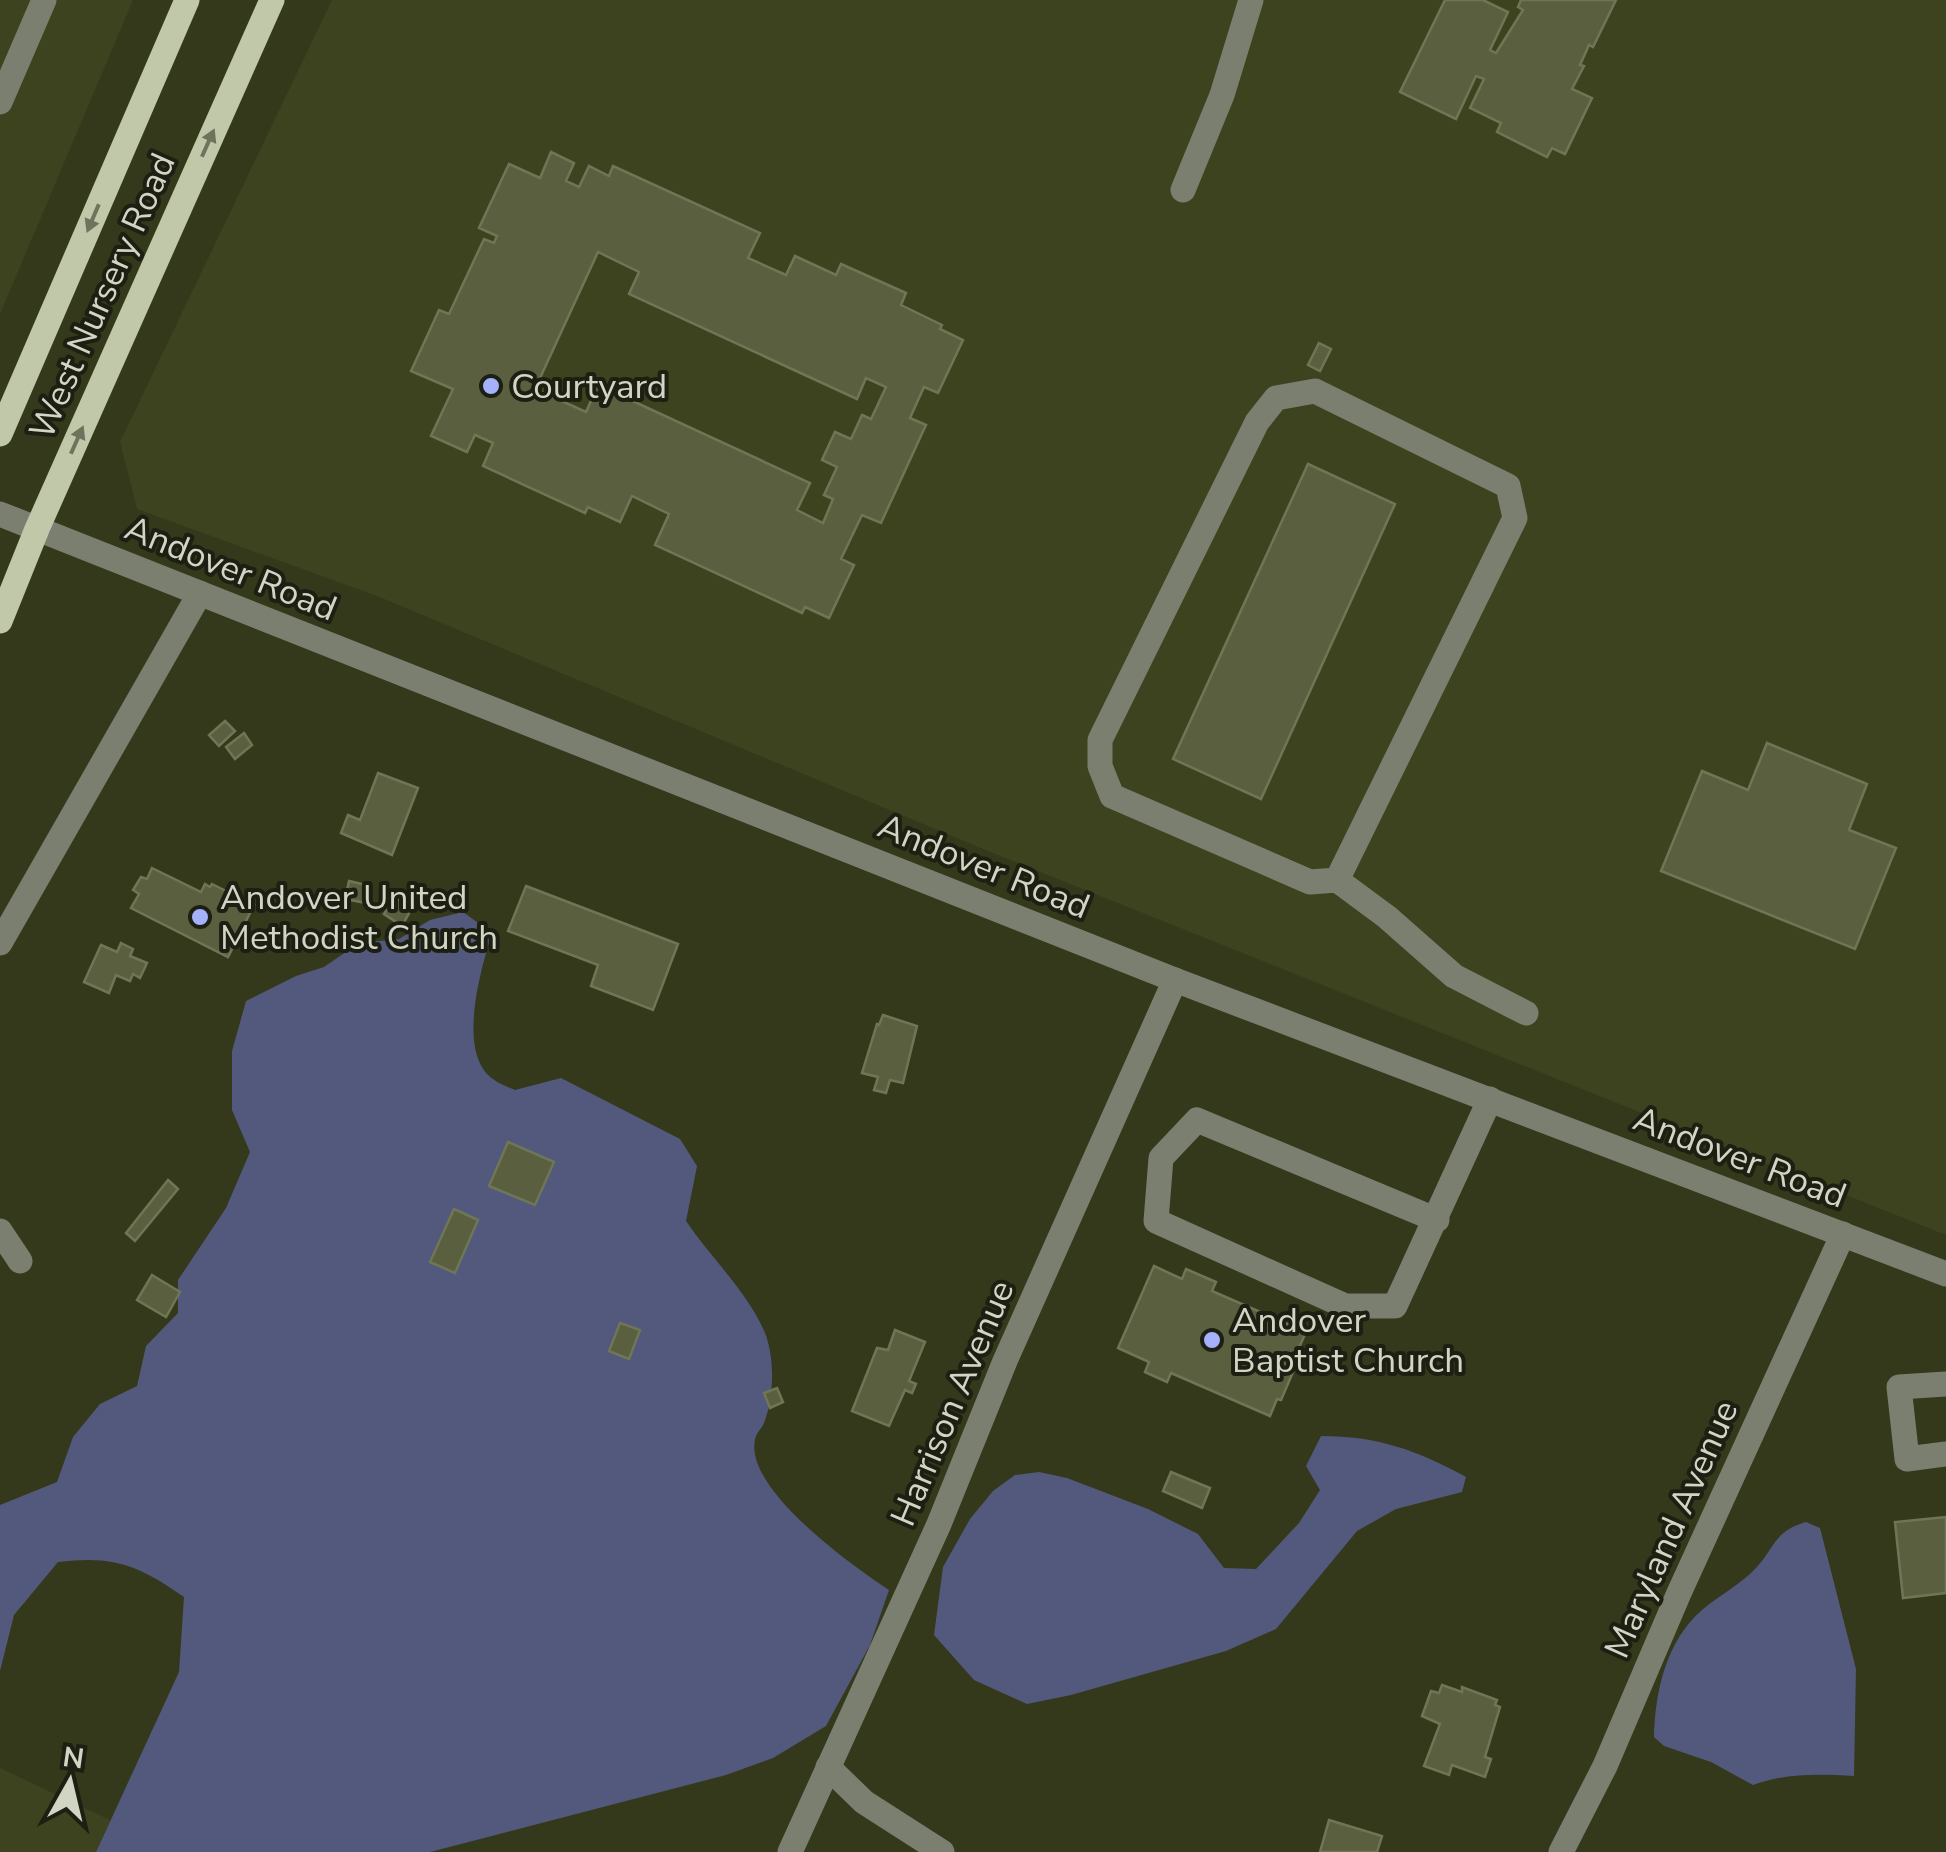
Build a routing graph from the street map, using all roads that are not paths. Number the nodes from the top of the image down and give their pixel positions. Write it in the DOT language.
graph roads {
  1 [pos="44,0"];
  2 [pos="187,0"];
  3 [pos="272,0"];
  4 [pos="1251,0"];
  5 [pos="0,102"];
  6 [pos="1183,190"];
  7 [pos="0,434"];
  8 [pos="0,514"];
  9 [pos="37,529"];
  10 [pos="200,593"];
  11 [pos="0,621"];
  12 [pos="1337,880"];
  13 [pos="0,943"];
  14 [pos="1175,980"];
  15 [pos="1526,1014"];
  16 [pos="1490,1100"];
  17 [pos="1437,1220"];
  18 [pos="0,1231"];
  19 [pos="1843,1234"];
  20 [pos="20,1261"];
  21 [pos="1946,1274"];
  22 [pos="1946,1384"];
  23 [pos="1946,1454"];
  24 [pos="828,1767"];
  25 [pos="790,1852"];
  26 [pos="942,1852"];
  27 [pos="1561,1852"];
  1 -- 5 [label="street"];
  2 -- 7 [label="main road, West Nursery Road, one-way"];
  9 -- 3 [label="main road, West Nursery Road, one-way"];
  4 -- 6 [label="street"];
  8 -- 9 [label="street, Andover Road"];
  9 -- 10 [label="street, Andover Road"];
  9 -- 11 [label="main road, West Nursery Road"];
  10 -- 13 [label="street"];
  10 -- 14 [label="street, Andover Road"];
  12 -- 12 [label="street"];
  12 -- 15 [label="street"];
  14 -- 16 [label="street, Andover Road"];
  14 -- 24 [label="street, Harrison Avenue"];
  16 -- 17 [label="street"];
  16 -- 19 [label="street, Andover Road"];
  17 -- 17 [label="street"];
  18 -- 20 [label="street"];
  19 -- 21 [label="street, Andover Road"];
  19 -- 27 [label="street, Maryland Avenue"];
  22 -- 23 [label="street"];
  24 -- 25 [label="street, Harrison Avenue"];
  24 -- 26 [label="street"];
}
